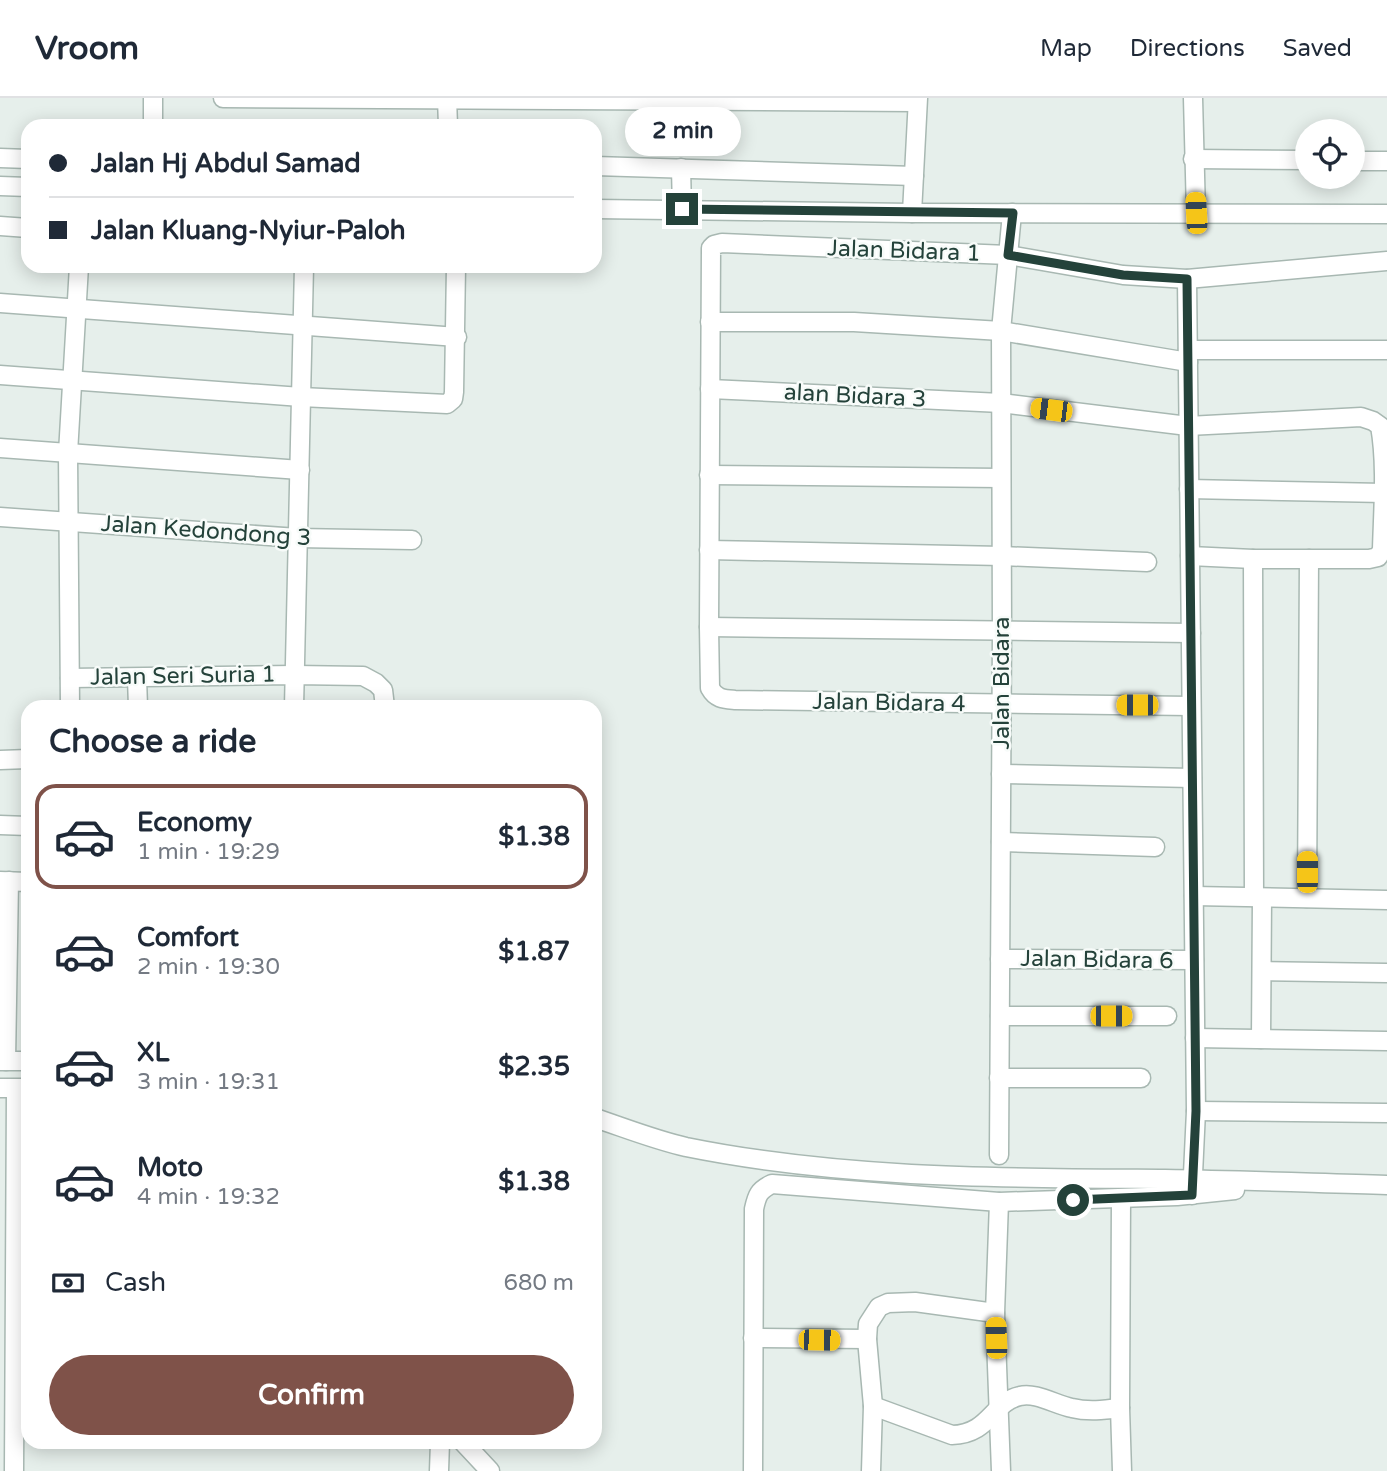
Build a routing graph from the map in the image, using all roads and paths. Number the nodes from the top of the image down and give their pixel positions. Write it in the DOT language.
graph roads {
  1 [pos="153,98"];
  2 [pos="223,98"];
  3 [pos="1193,98"];
  4 [pos="447,99"];
  5 [pos="918,100"];
  6 [pos="153,119"];
  7 [pos="448,119"];
  8 [pos="0,158"];
  9 [pos="21,159"];
  10 [pos="1193,159"];
  11 [pos="1295,160"];
  12 [pos="1365,161"];
  13 [pos="1387,161"];
  14 [pos="602,166"];
  15 [pos="681,168"];
  16 [pos="914,176"];
  17 [pos="0,187"];
  18 [pos="21,187"];
  19 [pos="602,209"];
  20 [pos="682,209"];
  21 [pos="912,213"];
  22 [pos="1013,213"];
  23 [pos="1196,213"];
  24 [pos="1387,214"];
  25 [pos="0,226"];
  26 [pos="21,228"];
  27 [pos="1008,255"];
  28 [pos="1387,261"];
  29 [pos="78,273"];
  30 [pos="304,273"];
  31 [pos="456,273"];
  32 [pos="1187,279"];
  33 [pos="0,303"];
  34 [pos="76,307"];
  35 [pos="710,322"];
  36 [pos="303,327"];
  37 [pos="1001,331"];
  38 [pos="457,337"];
  39 [pos="1387,350"];
  40 [pos="1188,356"];
  41 [pos="0,375"];
  42 [pos="71,380"];
  43 [pos="709,389"];
  44 [pos="301,397"];
  45 [pos="1001,403"];
  46 [pos="1188,426"];
  47 [pos="0,448"];
  48 [pos="68,453"];
  49 [pos="300,470"];
  50 [pos="709,475"];
  51 [pos="1002,478"];
  52 [pos="1189,489"];
  53 [pos="1384,493"];
  54 [pos="0,517"];
  55 [pos="70,522"];
  56 [pos="298,538"];
  57 [pos="412,540"];
  58 [pos="709,550"];
  59 [pos="1002,556"];
  60 [pos="1190,556"];
  61 [pos="1253,559"];
  62 [pos="1310,559"];
  63 [pos="1146,562"];
  64 [pos="709,627"];
  65 [pos="1002,631"];
  66 [pos="1191,633"];
  67 [pos="295,675"];
  68 [pos="70,678"];
  69 [pos="137,678"];
  70 [pos="70,700"];
  71 [pos="138,700"];
  72 [pos="294,700"];
  73 [pos="384,700"];
  74 [pos="1002,704"];
  75 [pos="1191,706"];
  76 [pos="0,760"];
  77 [pos="21,760"];
  78 [pos="1001,774"];
  79 [pos="1192,778"];
  80 [pos="0,825"];
  81 [pos="21,826"];
  82 [pos="1001,842"];
  83 [pos="1155,847"];
  84 [pos="4,881"];
  85 [pos="1194,896"];
  86 [pos="1258,898"];
  87 [pos="1307,898"];
  88 [pos="1387,900"];
  89 [pos="1000,959"];
  90 [pos="1194,960"];
  91 [pos="1262,971"];
  92 [pos="1387,973"];
  93 [pos="1000,1016"];
  94 [pos="1167,1016"];
  95 [pos="1195,1038"];
  96 [pos="1261,1039"];
  97 [pos="1387,1041"];
  98 [pos="3,1061"];
  99 [pos="21,1061"];
  100 [pos="999,1078"];
  101 [pos="1140,1078"];
  102 [pos="15,1088"];
  103 [pos="1196,1111"];
  104 [pos="1387,1113"];
  105 [pos="602,1120"];
  106 [pos="8,1137"];
  107 [pos="999,1154"];
  108 [pos="1387,1174"];
  109 [pos="1259,1177"];
  110 [pos="1387,1185"];
  111 [pos="1192,1187"];
  112 [pos="1121,1198"];
  113 [pos="8,1199"];
  114 [pos="999,1202"];
  115 [pos="7,1255"];
  116 [pos="995,1313"];
  117 [pos="7,1318"];
  118 [pos="753,1338"];
  119 [pos="867,1339"];
  120 [pos="7,1372"];
  121 [pos="873,1406"];
  122 [pos="1120,1408"];
  123 [pos="999,1410"];
  124 [pos="14,1423"];
  125 [pos="440,1449"];
  126 [pos="470,1449"];
  127 [pos="14,1471"];
  128 [pos="439,1471"];
  129 [pos="490,1471"];
  130 [pos="753,1471"];
  131 [pos="871,1471"];
  132 [pos="1001,1471"];
  133 [pos="1122,1471"];
  1 -- 6 [label="street"];
  2 -- 4 [label="street"];
  3 -- 10 [label="street"];
  4 -- 5 [label="street"];
  4 -- 7 [label="street"];
  5 -- 16 [label="street"];
  8 -- 9 [label="street"];
  10 -- 11 [label="street"];
  10 -- 23 [label="street"];
  12 -- 13 [label="street"];
  14 -- 15 [label="street"];
  15 -- 16 [label="street"];
  15 -- 20 [label="street"];
  16 -- 21 [label="street"];
  17 -- 18 [label="street"];
  19 -- 20 [label="street"];
  20 -- 21 [label="street"];
  21 -- 22 [label="street"];
  22 -- 23 [label="street"];
  22 -- 27 [label="street, Jalan Bidara"];
  23 -- 24 [label="street"];
  25 -- 26 [label="street"];
  27 -- 32 [label="street, Jalan Bidara 1"];
  27 -- 35 [label="street, Jalan Bidara 1"];
  27 -- 37 [label="street, Jalan Bidara"];
  28 -- 32 [label="street, Jalan Bidara 1"];
  29 -- 34 [label="street"];
  30 -- 36 [label="street"];
  31 -- 38 [label="street"];
  32 -- 40 [label="street"];
  33 -- 34 [label="street"];
  34 -- 36 [label="street"];
  34 -- 42 [label="street"];
  35 -- 37 [label="street"];
  35 -- 43 [label="street"];
  36 -- 38 [label="street"];
  36 -- 44 [label="street"];
  37 -- 40 [label="street"];
  37 -- 45 [label="street, Jalan Bidara"];
  38 -- 44 [label="street"];
  39 -- 40 [label="street"];
  40 -- 46 [label="street"];
  41 -- 42 [label="street"];
  42 -- 44 [label="street"];
  42 -- 48 [label="street"];
  43 -- 45 [label="street, alan Bidara 3"];
  43 -- 50 [label="street"];
  44 -- 49 [label="street"];
  45 -- 46 [label="street, alan Bidara 3"];
  45 -- 51 [label="street, Jalan Bidara"];
  46 -- 52 [label="street"];
  46 -- 53 [label="street, alan Bidara 3"];
  47 -- 48 [label="street"];
  48 -- 49 [label="street"];
  48 -- 55 [label="street"];
  49 -- 56 [label="street"];
  50 -- 51 [label="street"];
  50 -- 58 [label="street"];
  51 -- 59 [label="street, Jalan Bidara"];
  52 -- 53 [label="street"];
  52 -- 60 [label="street"];
  53 -- 62 [label="street"];
  54 -- 55 [label="street, Jalan Kedondong 3"];
  55 -- 56 [label="street, Jalan Kedondong 3"];
  55 -- 68 [label="street"];
  56 -- 57 [label="street, Jalan Kedondong 3"];
  56 -- 67 [label="street"];
  58 -- 59 [label="street"];
  58 -- 64 [label="street"];
  59 -- 63 [label="street"];
  59 -- 65 [label="street, Jalan Bidara"];
  60 -- 61 [label="street"];
  60 -- 66 [label="street"];
  61 -- 62 [label="street"];
  61 -- 86 [label="street"];
  62 -- 87 [label="street"];
  64 -- 65 [label="street"];
  64 -- 74 [label="street, Jalan Bidara 4"];
  65 -- 66 [label="street"];
  65 -- 74 [label="street, Jalan Bidara"];
  66 -- 75 [label="street"];
  67 -- 69 [label="street, Jalan Seri Suria 1"];
  67 -- 72 [label="street"];
  67 -- 73 [label="street, Jalan Seri Suria 1"];
  68 -- 69 [label="street, Jalan Seri Suria 1"];
  68 -- 70 [label="street"];
  69 -- 71 [label="street"];
  74 -- 75 [label="street, Jalan Bidara 4"];
  74 -- 78 [label="street, Jalan Bidara"];
  75 -- 79 [label="street"];
  76 -- 77 [label="street"];
  78 -- 79 [label="street"];
  78 -- 82 [label="street, Jalan Bidara"];
  79 -- 85 [label="street"];
  80 -- 81 [label="street"];
  82 -- 83 [label="street"];
  82 -- 89 [label="street, Jalan Bidara"];
  84 -- 98 [label="street"];
  85 -- 86 [label="street"];
  85 -- 90 [label="street"];
  86 -- 87 [label="street"];
  86 -- 91 [label="street"];
  87 -- 88 [label="street"];
  89 -- 90 [label="street, Jalan Bidara 6"];
  89 -- 93 [label="street, Jalan Bidara"];
  90 -- 95 [label="street"];
  91 -- 92 [label="street"];
  91 -- 96 [label="street"];
  93 -- 94 [label="street"];
  93 -- 100 [label="street, Jalan Bidara"];
  95 -- 96 [label="street"];
  95 -- 103 [label="street"];
  96 -- 97 [label="street"];
  98 -- 99 [label="street"];
  100 -- 101 [label="street"];
  100 -- 107 [label="street, Jalan Bidara"];
  102 -- 106 [label="street"];
  103 -- 104 [label="street"];
  103 -- 111 [label="street"];
  105 -- 111 [label="street"];
  106 -- 113 [label="street"];
  108 -- 109 [label="street"];
  109 -- 110 [label="street"];
  109 -- 111 [label="street"];
  109 -- 111 [label="street"];
  111 -- 112 [label="street"];
  112 -- 114 [label="street"];
  112 -- 122 [label="street"];
  113 -- 115 [label="street"];
  114 -- 116 [label="street"];
  114 -- 118 [label="street"];
  115 -- 117 [label="street"];
  116 -- 119 [label="street"];
  116 -- 123 [label="street"];
  117 -- 120 [label="street"];
  118 -- 119 [label="street"];
  118 -- 130 [label="street"];
  119 -- 121 [label="street"];
  120 -- 124 [label="street"];
  121 -- 123 [label="street"];
  121 -- 131 [label="street"];
  122 -- 123 [label="street"];
  122 -- 133 [label="street"];
  123 -- 132 [label="street"];
  124 -- 127 [label="street"];
  125 -- 128 [label="street"];
  126 -- 129 [label="street"];
}
